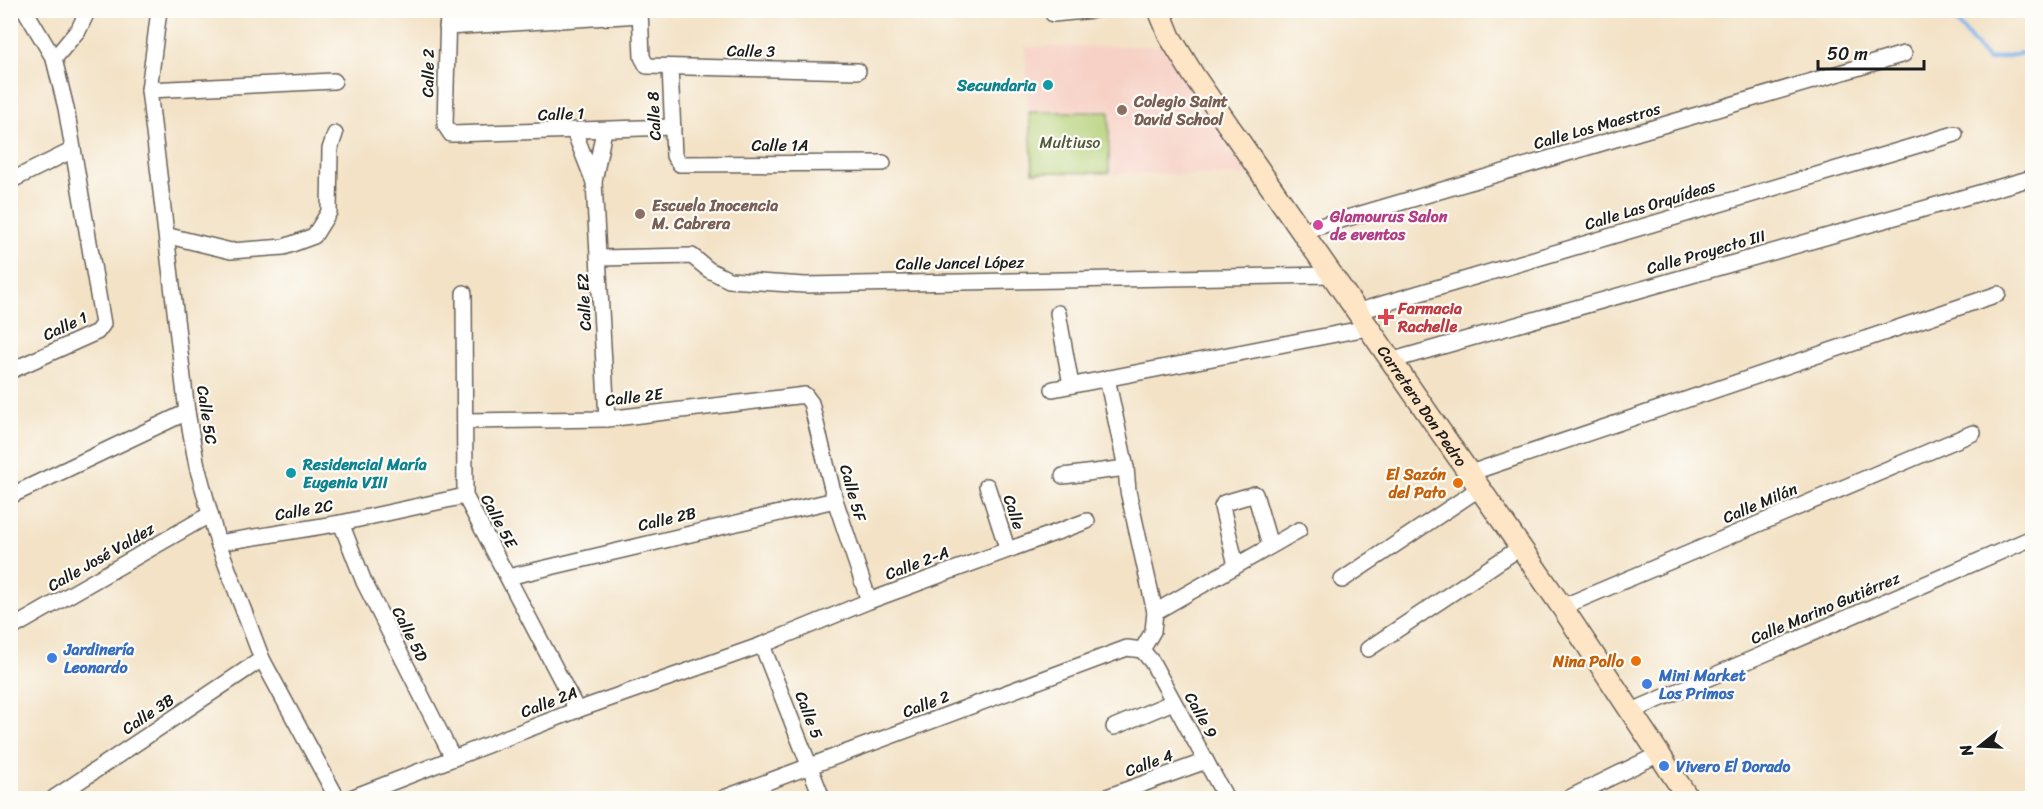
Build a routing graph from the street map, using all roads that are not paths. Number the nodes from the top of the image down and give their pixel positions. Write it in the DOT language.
graph roads {
  1 [pos="25,10"];
  2 [pos="88,10"];
  3 [pos="159,10"];
  4 [pos="448,10"];
  5 [pos="1094,10"];
  6 [pos="1159,10"];
  7 [pos="640,13"];
  8 [pos="1053,14"];
  9 [pos="447,27"];
  10 [pos="1904,54"];
  11 [pos="54,59"];
  12 [pos="670,67"];
  13 [pos="858,71"];
  14 [pos="334,81"];
  15 [pos="150,90"];
  16 [pos="673,127"];
  17 [pos="604,130"];
  18 [pos="574,131"];
  19 [pos="335,134"];
  20 [pos="451,134"];
  21 [pos="1955,134"];
  22 [pos="73,150"];
  23 [pos="678,162"];
  24 [pos="883,163"];
  25 [pos="2032,178"];
  26 [pos="10,181"];
  27 [pos="594,182"];
  28 [pos="1300,232"];
  29 [pos="169,236"];
  30 [pos="599,258"];
  31 [pos="1330,275"];
  32 [pos="464,293"];
  33 [pos="1998,294"];
  34 [pos="1058,313"];
  35 [pos="1361,320"];
  36 [pos="1390,361"];
  37 [pos="10,371"];
  38 [pos="1107,378"];
  39 [pos="1071,385"];
  40 [pos="1053,389"];
  41 [pos="806,395"];
  42 [pos="187,412"];
  43 [pos="608,419"];
  44 [pos="466,422"];
  45 [pos="1972,433"];
  46 [pos="1126,468"];
  47 [pos="1063,476"];
  48 [pos="1475,481"];
  49 [pos="987,486"];
  50 [pos="10,496"];
  51 [pos="465,496"];
  52 [pos="835,500"];
  53 [pos="209,515"];
  54 [pos="1087,521"];
  55 [pos="341,523"];
  56 [pos="1299,530"];
  57 [pos="2032,538"];
  58 [pos="218,543"];
  59 [pos="1270,544"];
  60 [pos="1521,547"];
  61 [pos="1007,548"];
  62 [pos="1236,565"];
  63 [pos="508,577"];
  64 [pos="1342,580"];
  65 [pos="869,601"];
  66 [pos="1562,607"];
  67 [pos="1155,612"];
  68 [pos="10,629"];
  69 [pos="762,645"];
  70 [pos="1368,648"];
  71 [pos="1142,650"];
  72 [pos="262,659"];
  73 [pos="1173,702"];
  74 [pos="578,710"];
  75 [pos="1632,711"];
  76 [pos="1113,727"];
  77 [pos="1657,755"];
  78 [pos="453,758"];
  79 [pos="1206,761"];
  80 [pos="810,767"];
  81 [pos="54,798"];
  82 [pos="337,798"];
  83 [pos="351,798"];
  84 [pos="724,798"];
  85 [pos="822,798"];
  86 [pos="1104,798"];
  87 [pos="1226,798"];
  88 [pos="1569,798"];
  89 [pos="1688,798"];
  1 -- 11 [label="street"];
  2 -- 11 [label="street"];
  3 -- 15 [label="street, Calle 5C"];
  4 -- 9 [label="street, Calle 2"];
  5 -- 8 [label="street"];
  6 -- 28 [label="street, Carretera Don Pedro"];
  7 -- 9 [label="street"];
  7 -- 12 [label="street, Calle 3"];
  9 -- 20 [label="street, Calle 2"];
  10 -- 28 [label="street, Calle Los Maestros"];
  11 -- 22 [label="street"];
  12 -- 13 [label="street, Calle 3"];
  12 -- 16 [label="street, Calle 8"];
  14 -- 15 [label="street"];
  15 -- 29 [label="street, Calle 5C"];
  16 -- 17 [label="street, Calle 1"];
  16 -- 23 [label="street, Calle 8"];
  17 -- 18 [label="street, Calle 1"];
  17 -- 27 [label="street, Calle E2"];
  18 -- 20 [label="street, Calle 1"];
  18 -- 27 [label="street, Calle E2"];
  19 -- 29 [label="street"];
  21 -- 35 [label="street, Calle Las Orquídeas"];
  22 -- 26 [label="street"];
  22 -- 37 [label="street, Calle 1"];
  23 -- 24 [label="street, Calle 1A"];
  25 -- 36 [label="street, Calle Proyecto III"];
  27 -- 30 [label="street, Calle E2"];
  28 -- 31 [label="street, Carretera Don Pedro"];
  29 -- 42 [label="street, Calle 5C"];
  30 -- 31 [label="street, Calle Jancel López"];
  30 -- 43 [label="street, Calle E2"];
  31 -- 35 [label="street, Carretera Don Pedro"];
  32 -- 44 [label="street, Calle 5E"];
  33 -- 48 [label="street"];
  34 -- 39 [label="street"];
  35 -- 36 [label="street, Carretera Don Pedro"];
  35 -- 38 [label="street, Calle Las Orquídeas"];
  36 -- 48 [label="street, Carretera Don Pedro"];
  38 -- 39 [label="street, Calle Las Orquídeas"];
  38 -- 46 [label="street"];
  39 -- 40 [label="street, Calle Las Orquídeas"];
  41 -- 43 [label="street, Calle 2E"];
  41 -- 52 [label="street, Calle 5F"];
  42 -- 50 [label="street"];
  42 -- 53 [label="street, Calle 5C"];
  43 -- 44 [label="street, Calle 2E"];
  44 -- 51 [label="street, Calle 5E"];
  45 -- 66 [label="street, Calle Milán"];
  46 -- 47 [label="street"];
  46 -- 67 [label="street"];
  48 -- 60 [label="street, Carretera Don Pedro"];
  48 -- 64 [label="street"];
  49 -- 61 [label="street, Calle"];
  51 -- 55 [label="street, Calle 2C"];
  51 -- 63 [label="street, Calle 5E"];
  52 -- 63 [label="street, Calle 2B"];
  52 -- 65 [label="street, Calle 5F"];
  53 -- 58 [label="street, Calle 5C"];
  53 -- 68 [label="street, Calle José Valdez"];
  54 -- 61 [label="street, Calle 2-A"];
  55 -- 58 [label="street, Calle 2C"];
  55 -- 78 [label="street, Calle 5D"];
  56 -- 59 [label="street"];
  57 -- 75 [label="street, Calle Marino Gutiérrez"];
  58 -- 72 [label="street, Calle 5C"];
  59 -- 62 [label="street"];
  59 -- 62 [label="street"];
  60 -- 66 [label="street, Carretera Don Pedro"];
  60 -- 70 [label="street"];
  61 -- 65 [label="street, Calle 2-A"];
  62 -- 67 [label="street"];
  63 -- 74 [label="street, Calle 5E"];
  65 -- 69 [label="street, Calle 2-A"];
  66 -- 75 [label="street, Carretera Don Pedro"];
  67 -- 71 [label="street"];
  69 -- 74 [label="street, Calle 2A"];
  69 -- 80 [label="street, Calle 5"];
  71 -- 73 [label="street, Calle 9"];
  71 -- 80 [label="street, Calle 2"];
  72 -- 81 [label="street, Calle 3B"];
  72 -- 82 [label="street, Calle 5C"];
  73 -- 76 [label="street"];
  73 -- 79 [label="street, Calle 9"];
  74 -- 78 [label="street, Calle 2A"];
  75 -- 77 [label="street, Carretera Don Pedro"];
  77 -- 88 [label="street"];
  77 -- 89 [label="street, Carretera Don Pedro"];
  78 -- 83 [label="street, Calle 2A"];
  79 -- 86 [label="street, Calle 4"];
  79 -- 87 [label="street, Calle 9"];
  80 -- 84 [label="street, Calle 2"];
  80 -- 85 [label="street, Calle 5"];
}
